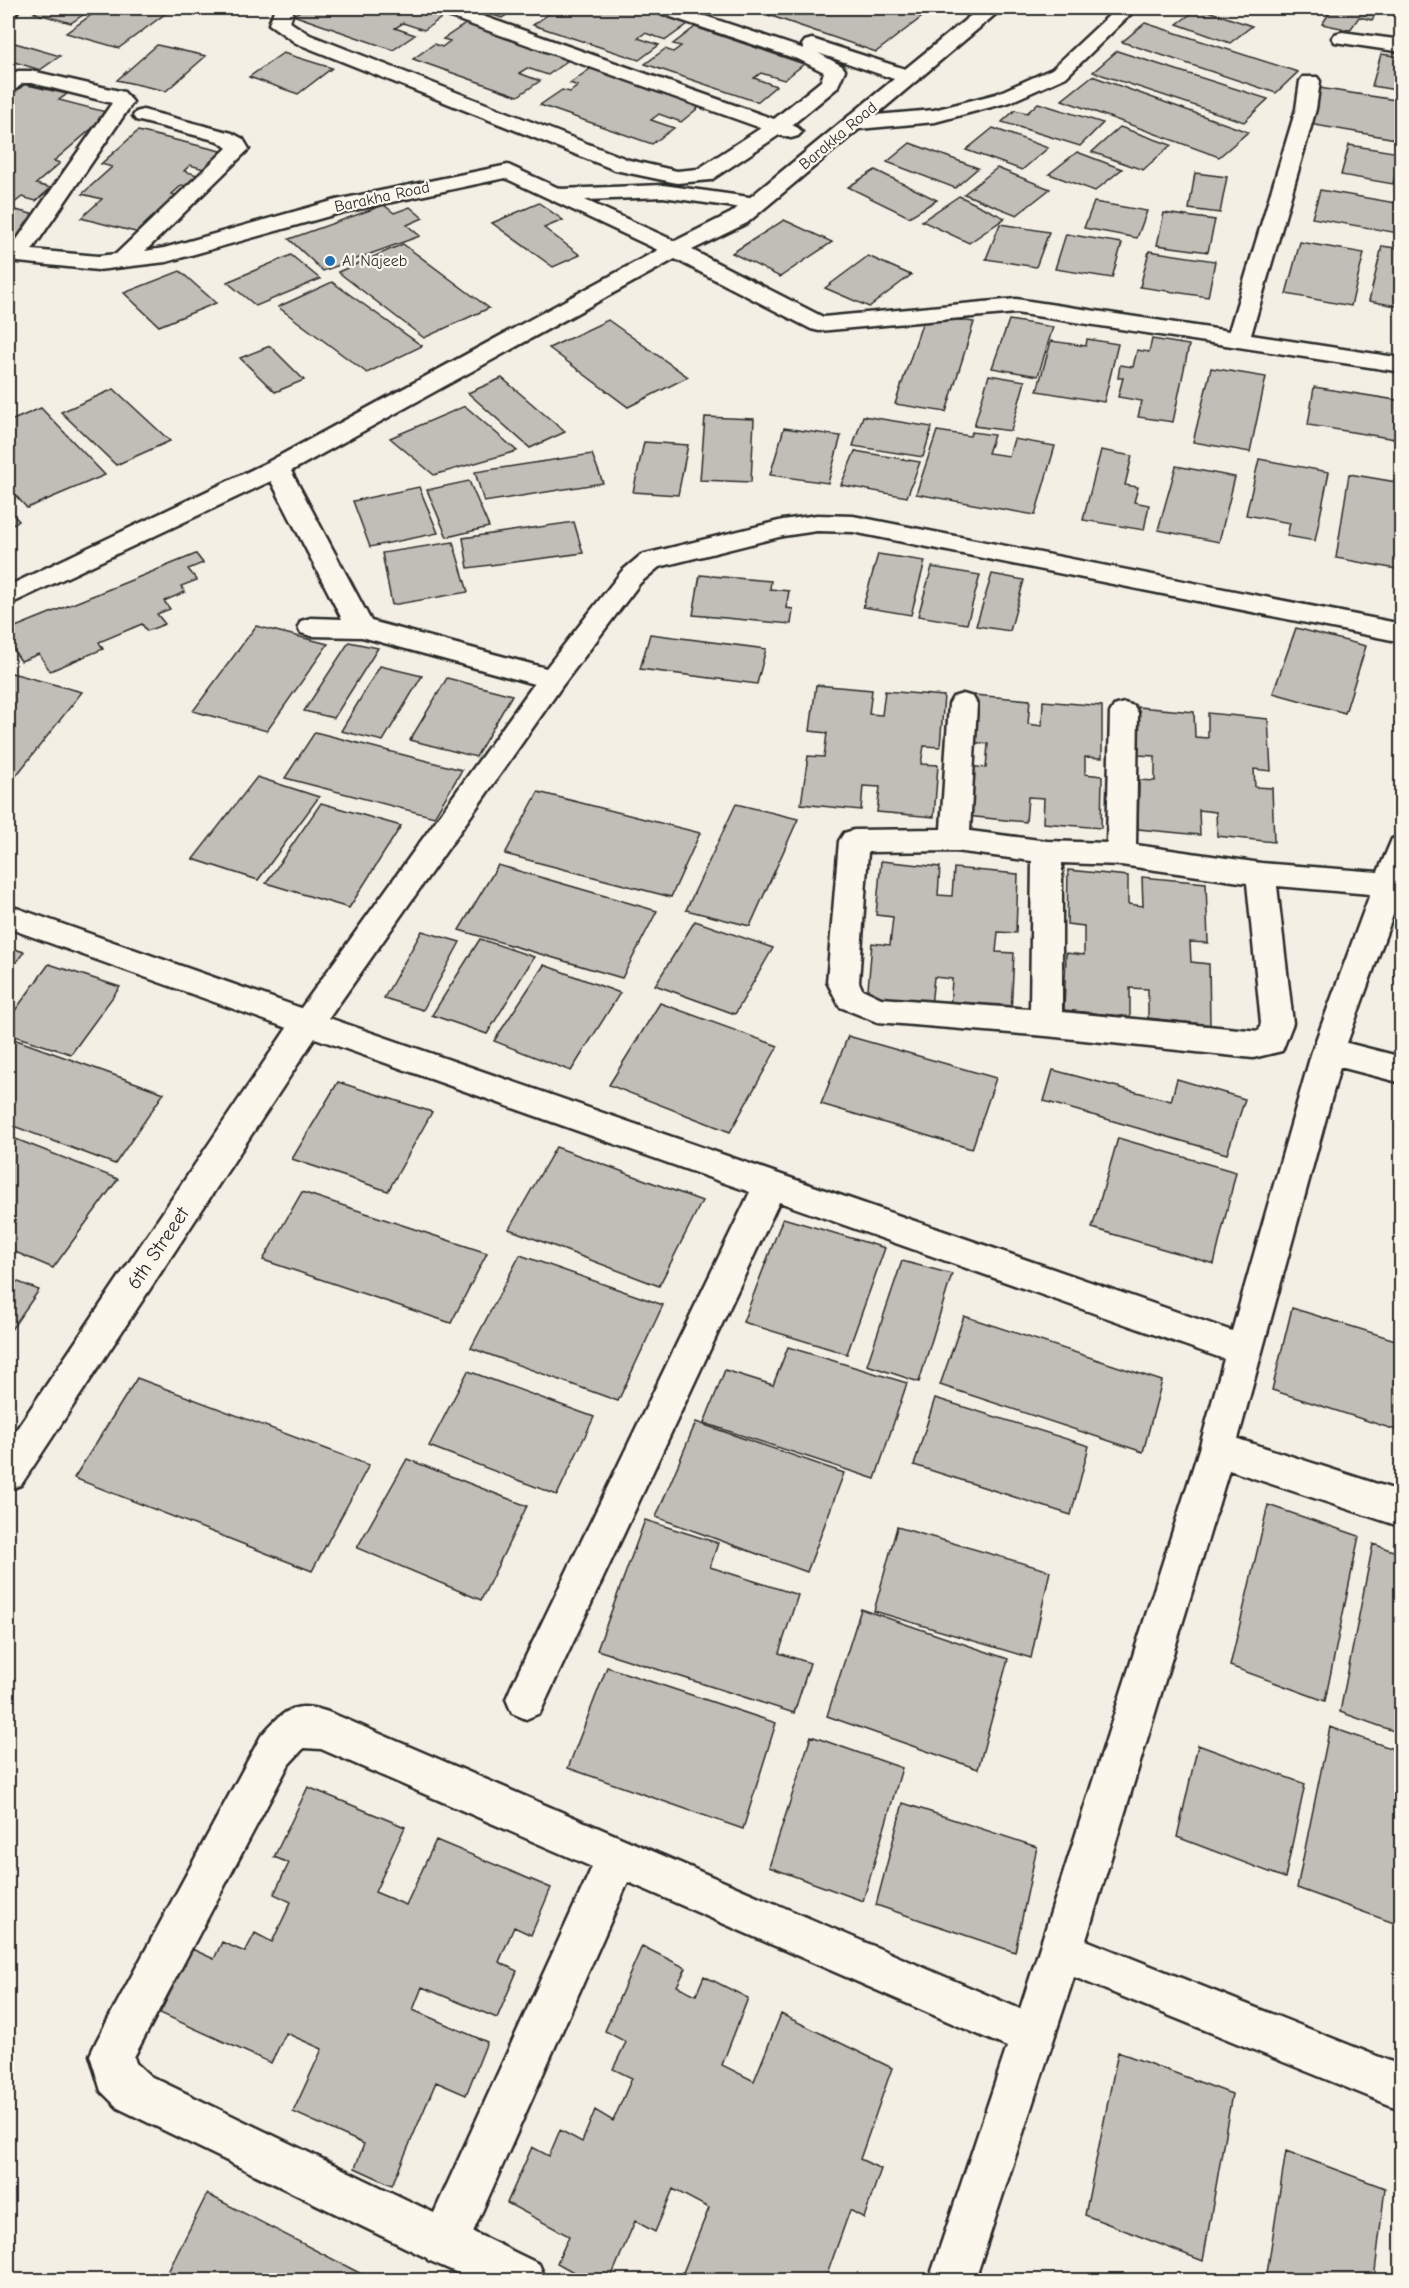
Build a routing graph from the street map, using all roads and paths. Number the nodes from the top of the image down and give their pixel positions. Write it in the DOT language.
graph roads {
  1 [pos="285,8"];
  2 [pos="443,8"];
  3 [pos="663,8"];
  4 [pos="700,8"];
  5 [pos="1128,8"];
  6 [pos="978,12"];
  7 [pos="1342,38"];
  8 [pos="1401,46"];
  9 [pos="908,77"];
  10 [pos="1310,81"];
  11 [pos="8,86"];
  12 [pos="143,116"];
  13 [pos="852,123"];
  14 [pos="777,127"];
  15 [pos="826,145"];
  16 [pos="560,195"];
  17 [pos="756,204"];
  18 [pos="675,250"];
  19 [pos="12,255"];
  20 [pos="123,260"];
  21 [pos="1238,340"];
  22 [pos="1401,365"];
  23 [pos="277,468"];
  24 [pos="8,597"];
  25 [pos="311,627"];
  26 [pos="362,628"];
  27 [pos="1401,633"];
  28 [pos="552,679"];
  29 [pos="963,704"];
  30 [pos="1124,713"];
  31 [pos="955,840"];
  32 [pos="1401,847"];
  33 [pos="1047,852"];
  34 [pos="1121,854"];
  35 [pos="1261,874"];
  36 [pos="1388,884"];
  37 [pos="8,915"];
  38 [pos="308,1023"];
  39 [pos="1046,1023"];
  40 [pos="1328,1051"];
  41 [pos="1401,1070"];
  42 [pos="770,1186"];
  43 [pos="1246,1351"];
  44 [pos="1216,1449"];
  45 [pos="8,1473"];
  46 [pos="1401,1510"];
  47 [pos="526,1699"];
  48 [pos="618,1856"];
  49 [pos="1061,1951"];
  50 [pos="1032,2036"];
  51 [pos="1401,2088"];
  52 [pos="444,2244"];
  53 [pos="523,2280"];
  54 [pos="952,2280"];
  1 -- 14 [label="street"];
  2 -- 14 [label="street"];
  3 -- 14 [label="street"];
  4 -- 9 [label="street"];
  5 -- 13 [label="street"];
  6 -- 9 [label="street, Barakka Road"];
  7 -- 8 [label="street"];
  9 -- 13 [label="street, Barakka Road"];
  10 -- 21 [label="street"];
  11 -- 19 [label="street"];
  12 -- 20 [label="street"];
  13 -- 15 [label="street, Barakka Road"];
  14 -- 15 [label="street"];
  15 -- 17 [label="street, Barakka Road"];
  16 -- 17 [label="lane, Barakha Road"];
  16 -- 18 [label="street"];
  16 -- 20 [label="street, Barakha Road"];
  17 -- 18 [label="street, Barakka Road"];
  18 -- 21 [label="street"];
  18 -- 23 [label="street, Barakka Road"];
  19 -- 20 [label="street, Barakha Road"];
  21 -- 22 [label="street"];
  23 -- 24 [label="street, Barakka Road"];
  23 -- 26 [label="street"];
  25 -- 26 [label="street"];
  26 -- 28 [label="street"];
  27 -- 28 [label="street, 6th Streeet"];
  28 -- 38 [label="street, 6th Streeet"];
  29 -- 31 [label="street"];
  30 -- 34 [label="street"];
  31 -- 33 [label="street"];
  31 -- 39 [label="street"];
  32 -- 36 [label="street"];
  33 -- 34 [label="street"];
  33 -- 39 [label="street"];
  34 -- 35 [label="street"];
  35 -- 36 [label="street"];
  35 -- 39 [label="street"];
  36 -- 40 [label="street"];
  37 -- 38 [label="street"];
  38 -- 42 [label="street"];
  38 -- 45 [label="street, 6th Streeet"];
  40 -- 41 [label="street"];
  40 -- 43 [label="street"];
  42 -- 43 [label="street"];
  42 -- 47 [label="street"];
  43 -- 44 [label="street"];
  44 -- 46 [label="street"];
  44 -- 49 [label="street"];
  48 -- 50 [label="street"];
  48 -- 52 [label="street"];
  48 -- 52 [label="street"];
  49 -- 50 [label="street"];
  49 -- 51 [label="street"];
  50 -- 54 [label="street"];
  52 -- 53 [label="street"];
}
